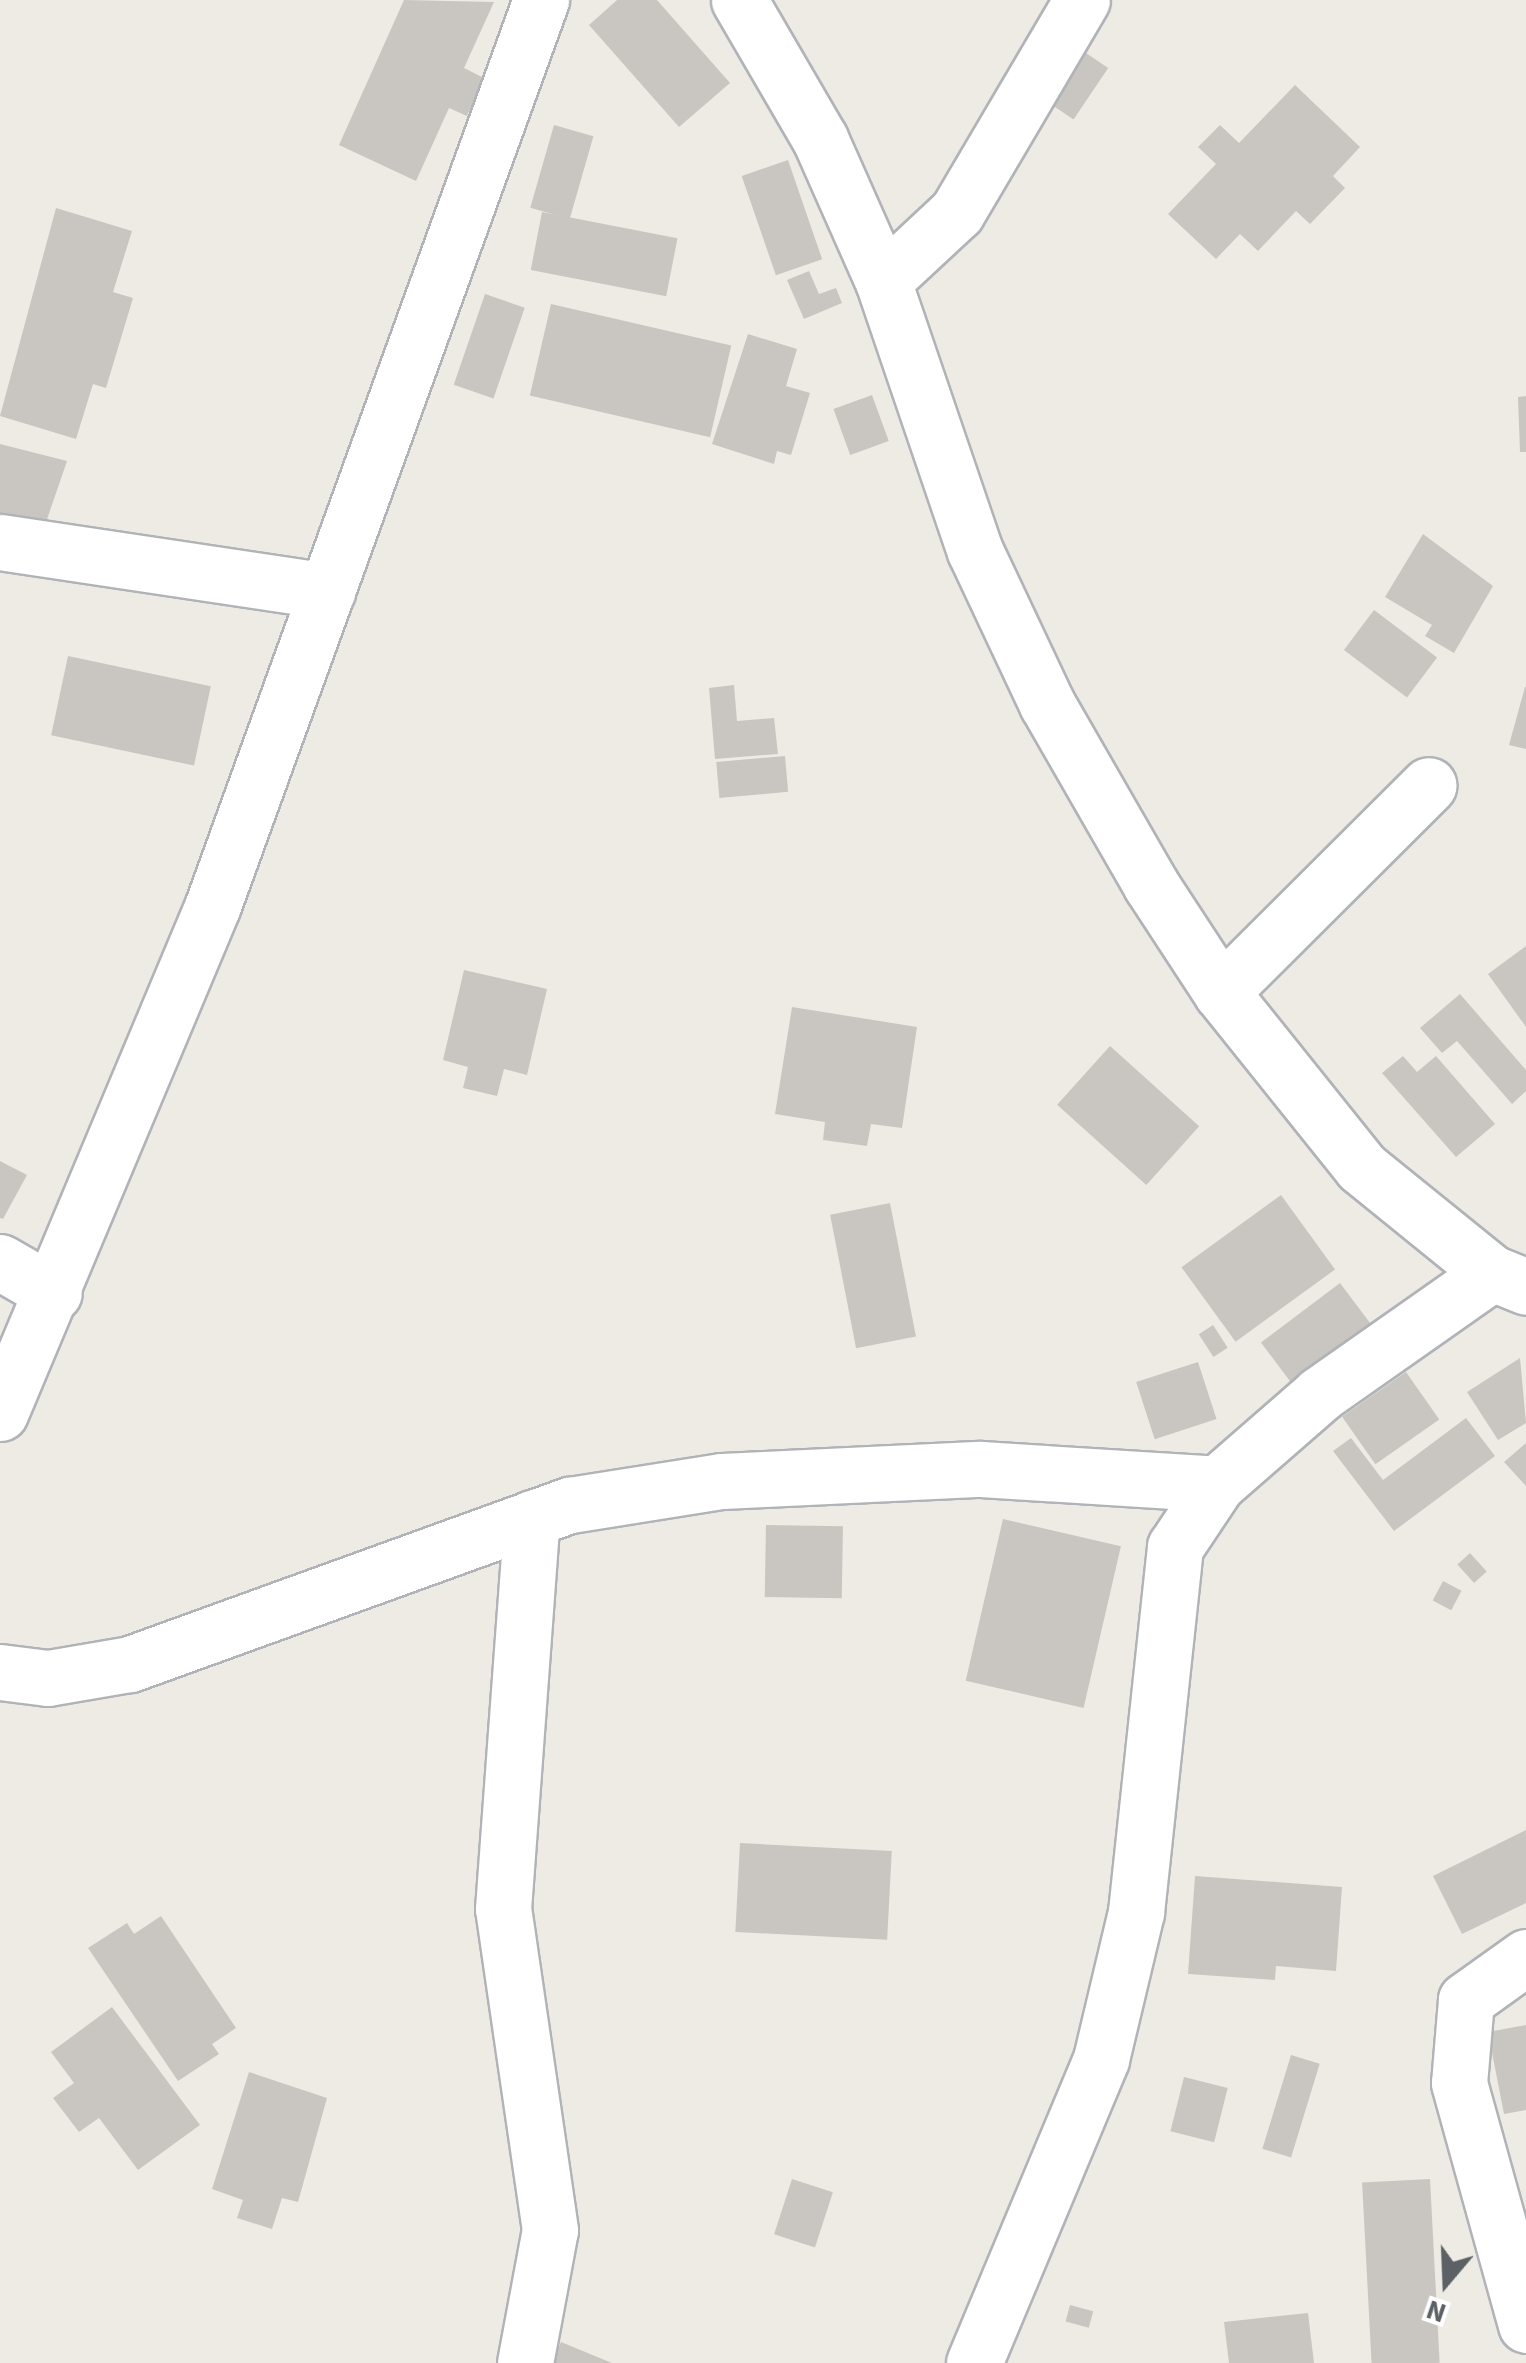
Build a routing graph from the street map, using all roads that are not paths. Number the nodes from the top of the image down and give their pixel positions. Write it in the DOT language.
graph roads {
  1 [pos="542,0"];
  2 [pos="739,0"];
  3 [pos="1082,0"];
  4 [pos="884,280"];
  5 [pos="0,542"];
  6 [pos="327,592"];
  7 [pos="1429,785"];
  8 [pos="1220,992"];
  9 [pos="0,1262"];
  10 [pos="1509,1280"];
  11 [pos="54,1293"];
  12 [pos="0,1413"];
  13 [pos="1217,1484"];
  14 [pos="532,1518"];
  15 [pos="0,1672"];
  16 [pos="1526,1957"];
  17 [pos="1526,2325"];
  18 [pos="525,2363"];
  19 [pos="974,2363"];
  1 -- 6 [label="street"];
  2 -- 4 [label="street"];
  3 -- 4 [label="street"];
  4 -- 8 [label="street"];
  5 -- 6 [label="street"];
  6 -- 11 [label="street"];
  7 -- 8 [label="street"];
  8 -- 10 [label="street"];
  9 -- 11 [label="street"];
  10 -- 13 [label="street"];
  11 -- 12 [label="street"];
  13 -- 14 [label="street"];
  13 -- 19 [label="street"];
  14 -- 15 [label="street"];
  14 -- 18 [label="street"];
  16 -- 17 [label="street"];
}
